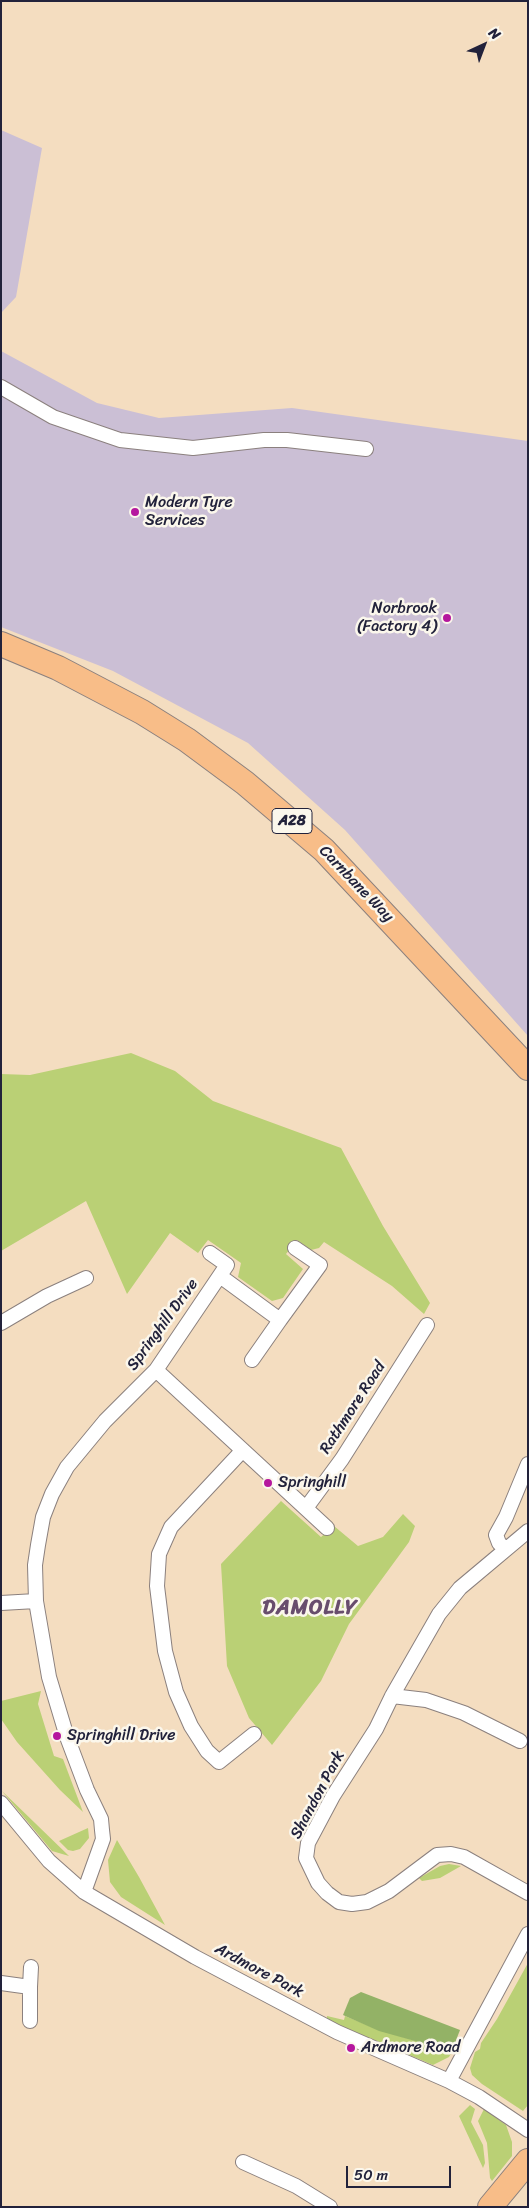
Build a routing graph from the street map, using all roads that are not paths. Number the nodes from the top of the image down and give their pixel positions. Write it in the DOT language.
graph roads {
  1 [pos="1,387"];
  2 [pos="366,449"];
  3 [pos="1,644"];
  4 [pos="528,1068"];
  5 [pos="295,1248"];
  6 [pos="210,1253"];
  7 [pos="220,1276"];
  8 [pos="86,1278"];
  9 [pos="280,1320"];
  10 [pos="1,1323"];
  11 [pos="427,1325"];
  12 [pos="252,1360"];
  13 [pos="156,1370"];
  14 [pos="242,1451"];
  15 [pos="528,1464"];
  16 [pos="306,1508"];
  17 [pos="327,1528"];
  18 [pos="527,1532"];
  19 [pos="505,1548"];
  20 [pos="36,1601"];
  21 [pos="1,1603"];
  22 [pos="392,1696"];
  23 [pos="254,1734"];
  24 [pos="520,1741"];
  25 [pos="1,1803"];
  26 [pos="84,1892"];
  27 [pos="528,1893"];
  28 [pos="528,1934"];
  29 [pos="31,1967"];
  30 [pos="1,1983"];
  31 [pos="30,1987"];
  32 [pos="30,2021"];
  33 [pos="448,2081"];
  34 [pos="528,2130"];
  35 [pos="528,2161"];
  36 [pos="243,2162"];
  37 [pos="330,2207"];
  38 [pos="490,2207"];
  1 -- 2 [label="street"];
  3 -- 4 [label="highway, Carnbane Way / A28"];
  5 -- 9 [label="street"];
  6 -- 7 [label="street, Springhill Drive"];
  7 -- 9 [label="street"];
  7 -- 13 [label="street, Springhill Drive"];
  8 -- 10 [label="street"];
  9 -- 12 [label="street"];
  11 -- 16 [label="street, Rathmore Road"];
  13 -- 14 [label="street"];
  13 -- 20 [label="street, Springhill Drive"];
  14 -- 16 [label="street"];
  14 -- 23 [label="street"];
  15 -- 19 [label="street"];
  16 -- 17 [label="street"];
  18 -- 19 [label="street, Shandon Park"];
  19 -- 22 [label="street, Shandon Park"];
  20 -- 21 [label="street"];
  20 -- 26 [label="street, Springhill Drive"];
  22 -- 24 [label="street"];
  22 -- 27 [label="street, Shandon Park"];
  25 -- 26 [label="street, Ardmore Park"];
  26 -- 33 [label="street, Ardmore Park"];
  28 -- 33 [label="street"];
  29 -- 31 [label="street"];
  30 -- 31 [label="street"];
  31 -- 32 [label="street"];
  33 -- 34 [label="street, Ardmore Park"];
  35 -- 38 [label="highway"];
  36 -- 37 [label="street"];
}
